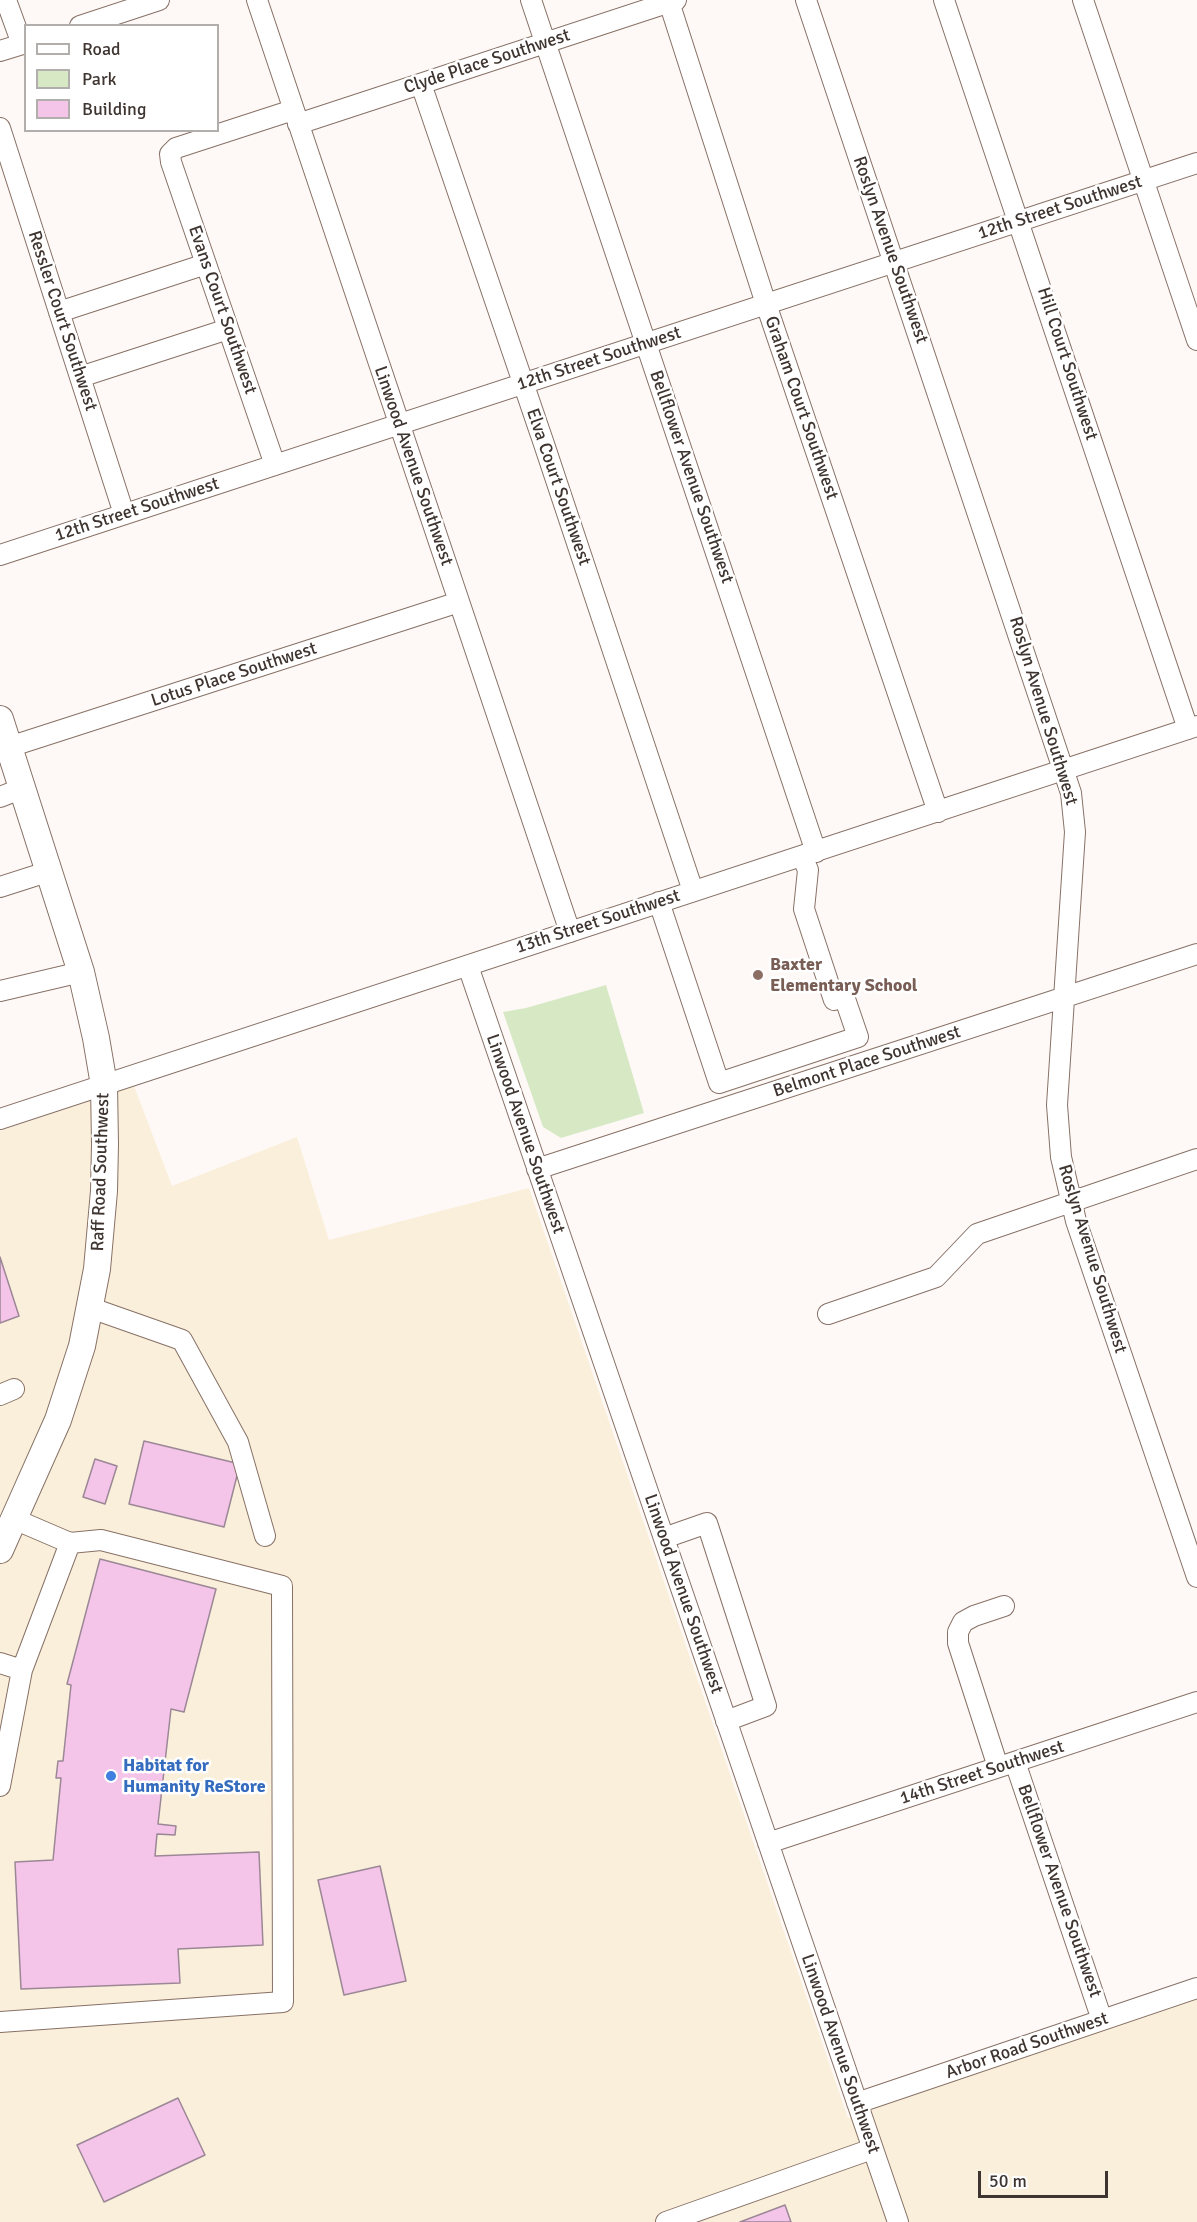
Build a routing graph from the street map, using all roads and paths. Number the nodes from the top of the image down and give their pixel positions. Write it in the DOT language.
graph roads {
  1 [pos="6,0"];
  2 [pos="159,0"];
  3 [pos="257,0"];
  4 [pos="531,0"];
  5 [pos="806,0"];
  6 [pos="944,0"];
  7 [pos="1083,0"];
  8 [pos="672,1"];
  9 [pos="86,24"];
  10 [pos="23,44"];
  11 [pos="546,44"];
  12 [pos="0,51"];
  13 [pos="421,84"];
  14 [pos="296,117"];
  15 [pos="1,137"];
  16 [pos="170,154"];
  17 [pos="1197,163"];
  18 [pos="1143,181"];
  19 [pos="1019,222"];
  20 [pos="895,262"];
  21 [pos="206,264"];
  22 [pos="766,304"];
  23 [pos="59,312"];
  24 [pos="228,329"];
  25 [pos="1197,340"];
  26 [pos="646,344"];
  27 [pos="80,377"];
  28 [pos="523,384"];
  29 [pos="399,425"];
  30 [pos="275,465"];
  31 [pos="124,514"];
  32 [pos="0,555"];
  33 [pos="459,602"];
  34 [pos="0,719"];
  35 [pos="1192,728"];
  36 [pos="9,747"];
  37 [pos="1065,771"];
  38 [pos="10,786"];
  39 [pos="938,812"];
  40 [pos="809,854"];
  41 [pos="50,871"];
  42 [pos="0,887"];
  43 [pos="693,891"];
  44 [pos="659,902"];
  45 [pos="570,932"];
  46 [pos="1197,954"];
  47 [pos="468,966"];
  48 [pos="81,972"];
  49 [pos="0,991"];
  50 [pos="1065,998"];
  51 [pos="104,1085"];
  52 [pos="0,1119"];
  53 [pos="1197,1159"];
  54 [pos="537,1169"];
  55 [pos="1071,1201"];
  56 [pos="91,1308"];
  57 [pos="828,1314"];
  58 [pos="14,1520"];
  59 [pos="265,1536"];
  60 [pos="664,1538"];
  61 [pos="70,1542"];
  62 [pos="0,1551"];
  63 [pos="1197,1578"];
  64 [pos="1004,1606"];
  65 [pos="0,1663"];
  66 [pos="22,1670"];
  67 [pos="1197,1702"];
  68 [pos="726,1721"];
  69 [pos="1007,1765"];
  70 [pos="0,1786"];
  71 [pos="768,1843"];
  72 [pos="1197,1988"];
  73 [pos="1102,2020"];
  74 [pos="0,2022"];
  75 [pos="857,2103"];
  76 [pos="872,2149"];
  77 [pos="666,2222"];
  78 [pos="898,2222"];
  1 -- 10 [label="street"];
  2 -- 9 [label="street"];
  3 -- 14 [label="street, Linwood Avenue Southwest"];
  4 -- 11 [label="street, Bellflower Avenue Southwest"];
  5 -- 20 [label="street, Roslyn Avenue Southwest"];
  6 -- 19 [label="street, Hill Court Southwest"];
  7 -- 18 [label="street"];
  8 -- 11 [label="street, Clyde Place Southwest"];
  8 -- 22 [label="street, Graham Court Southwest"];
  10 -- 12 [label="street"];
  11 -- 13 [label="street, Clyde Place Southwest"];
  11 -- 26 [label="street, Bellflower Avenue Southwest"];
  13 -- 14 [label="street, Clyde Place Southwest"];
  13 -- 28 [label="street, Elva Court Southwest"];
  14 -- 16 [label="street, Clyde Place Southwest"];
  14 -- 29 [label="street, Linwood Avenue Southwest"];
  15 -- 23 [label="street, Ressler Court Southwest"];
  16 -- 21 [label="street, Evans Court Southwest"];
  17 -- 18 [label="street, 12th Street Southwest"];
  18 -- 19 [label="street, 12th Street Southwest"];
  18 -- 25 [label="street"];
  19 -- 20 [label="street, 12th Street Southwest"];
  19 -- 35 [label="street, Hill Court Southwest"];
  20 -- 22 [label="street, 12th Street Southwest"];
  20 -- 37 [label="street, Roslyn Avenue Southwest"];
  21 -- 23 [label="street"];
  21 -- 24 [label="street, Evans Court Southwest"];
  22 -- 26 [label="street, 12th Street Southwest"];
  22 -- 39 [label="street, Graham Court Southwest"];
  23 -- 27 [label="street, Ressler Court Southwest"];
  24 -- 27 [label="street"];
  24 -- 30 [label="street, Evans Court Southwest"];
  26 -- 28 [label="street, 12th Street Southwest"];
  26 -- 40 [label="street, Bellflower Avenue Southwest"];
  27 -- 31 [label="street, Ressler Court Southwest"];
  28 -- 29 [label="street, 12th Street Southwest"];
  28 -- 43 [label="street, Elva Court Southwest"];
  29 -- 30 [label="street, 12th Street Southwest"];
  29 -- 33 [label="street, Linwood Avenue Southwest"];
  30 -- 31 [label="street, 12th Street Southwest"];
  31 -- 32 [label="street, 12th Street Southwest"];
  33 -- 36 [label="street, Lotus Place Southwest"];
  33 -- 45 [label="street, Linwood Avenue Southwest"];
  34 -- 36 [label="main road, Raff Road Southwest"];
  35 -- 37 [label="street, 13th Street Southwest"];
  36 -- 38 [label="main road, Raff Road Southwest"];
  37 -- 39 [label="street, 13th Street Southwest"];
  37 -- 50 [label="street, Roslyn Avenue Southwest"];
  38 -- 41 [label="main road, Raff Road Southwest"];
  39 -- 40 [label="street, 13th Street Southwest"];
  40 -- 43 [label="street, 13th Street Southwest"];
  40 -- 44 [label="street, Bellflower Avenue Southwest"];
  41 -- 42 [label="street"];
  41 -- 48 [label="main road, Raff Road Southwest"];
  43 -- 44 [label="street, 13th Street Southwest"];
  44 -- 45 [label="street, 13th Street Southwest"];
  45 -- 47 [label="street, 13th Street Southwest"];
  46 -- 50 [label="street, Belmont Place Southwest"];
  47 -- 51 [label="street, 13th Street Southwest"];
  47 -- 54 [label="street, Linwood Avenue Southwest"];
  48 -- 49 [label="street"];
  48 -- 51 [label="main road, Raff Road Southwest"];
  50 -- 54 [label="street, Belmont Place Southwest"];
  50 -- 55 [label="street, Roslyn Avenue Southwest"];
  51 -- 52 [label="street, 13th Street Southwest"];
  51 -- 56 [label="main road, Raff Road Southwest"];
  53 -- 55 [label="street"];
  54 -- 60 [label="street, Linwood Avenue Southwest"];
  55 -- 57 [label="street"];
  55 -- 63 [label="street, Roslyn Avenue Southwest"];
  56 -- 58 [label="main road, Raff Road Southwest"];
  56 -- 59 [label="street"];
  58 -- 61 [label="street"];
  58 -- 62 [label="main road, Raff Road Southwest"];
  60 -- 68 [label="street, Linwood Avenue Southwest"];
  60 -- 68 [label="street"];
  61 -- 66 [label="street"];
  61 -- 74 [label="street"];
  64 -- 69 [label="street, Bellflower Avenue Southwest"];
  65 -- 66 [label="street"];
  66 -- 70 [label="street"];
  67 -- 69 [label="street, 14th Street Southwest"];
  68 -- 71 [label="street, Linwood Avenue Southwest"];
  69 -- 71 [label="street, 14th Street Southwest"];
  69 -- 73 [label="street, Bellflower Avenue Southwest"];
  71 -- 75 [label="street, Linwood Avenue Southwest"];
  72 -- 73 [label="street, Arbor Road Southwest"];
  73 -- 75 [label="street, Arbor Road Southwest"];
  75 -- 76 [label="street, Linwood Avenue Southwest"];
  76 -- 77 [label="street"];
  76 -- 78 [label="street, Linwood Avenue Southwest"];
}
